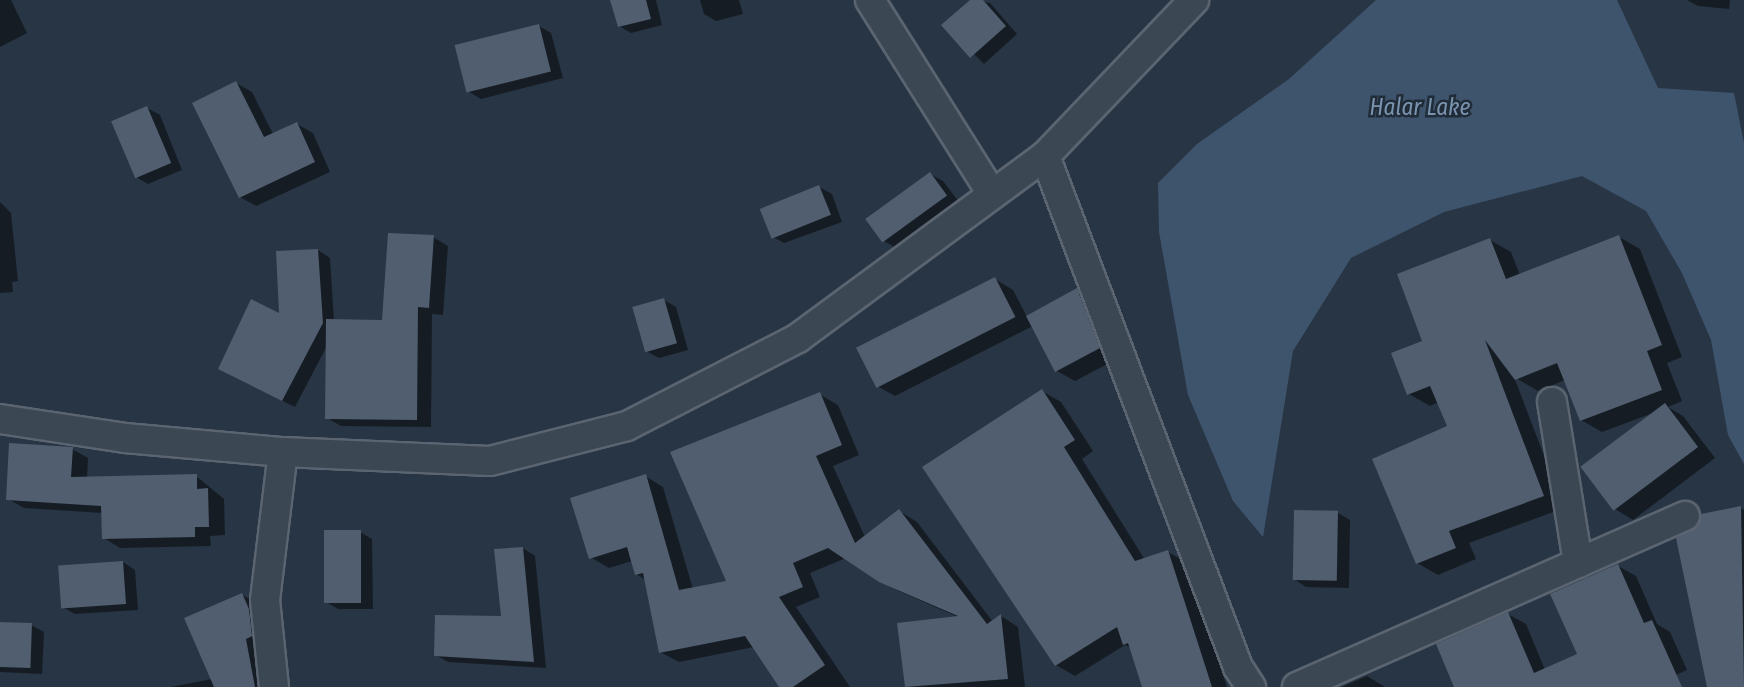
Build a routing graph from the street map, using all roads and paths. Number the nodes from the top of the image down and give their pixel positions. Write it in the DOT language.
graph roads {
  1 [pos="870,0"];
  2 [pos="1194,0"];
  3 [pos="1045,156"];
  4 [pos="992,194"];
  5 [pos="1552,402"];
  6 [pos="0,419"];
  7 [pos="284,452"];
  8 [pos="1685,516"];
  9 [pos="1578,563"];
  10 [pos="274,687"];
  11 [pos="1251,687"];
  12 [pos="1297,687"];
  1 -- 4 [label="street"];
  2 -- 3 [label="street"];
  3 -- 4 [label="street"];
  3 -- 11 [label="street"];
  4 -- 7 [label="street"];
  5 -- 9 [label="street"];
  6 -- 7 [label="street"];
  7 -- 10 [label="street"];
  8 -- 9 [label="street"];
  9 -- 12 [label="street"];
}
